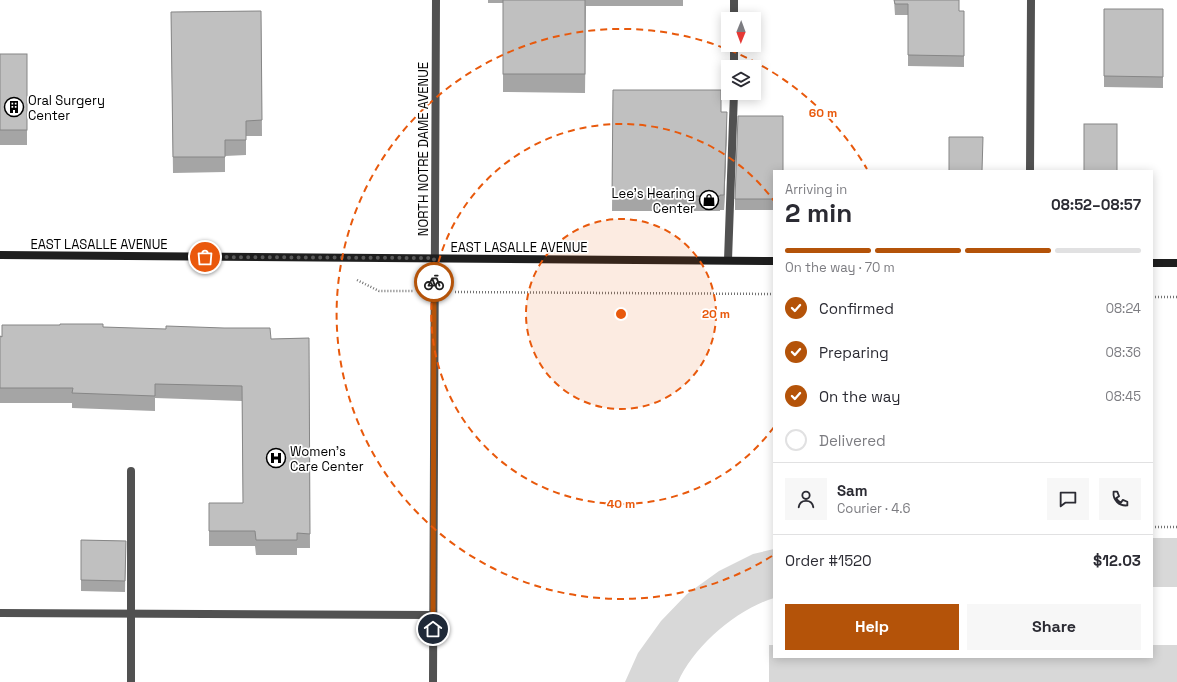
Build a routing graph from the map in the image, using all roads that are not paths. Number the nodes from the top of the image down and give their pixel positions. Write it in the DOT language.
graph roads {
  1 [pos="436,0"];
  2 [pos="734,0"];
  3 [pos="1031,0"];
  4 [pos="734,12"];
  5 [pos="734,100"];
  6 [pos="1030,170"];
  7 [pos="0,255"];
  8 [pos="434,258"];
  9 [pos="728,260"];
  10 [pos="773,261"];
  11 [pos="1153,263"];
  12 [pos="1177,263"];
  13 [pos="132,471"];
  14 [pos="0,613"];
  15 [pos="131,614"];
  16 [pos="433,615"];
  17 [pos="131,682"];
  18 [pos="433,682"];
  1 -- 8 [label="street, NORTH NOTRE DAME AVENUE"];
  2 -- 4 [label="street"];
  3 -- 6 [label="street"];
  5 -- 9 [label="street"];
  7 -- 8 [label="street, EAST LASALLE AVENUE"];
  8 -- 9 [label="street, EAST LASALLE AVENUE"];
  8 -- 16 [label="street, NORTH NOTRE DAME AVENUE"];
  9 -- 10 [label="street, EAST LASALLE AVENUE"];
  11 -- 12 [label="street"];
  13 -- 15 [label="street"];
  14 -- 15 [label="street"];
  15 -- 16 [label="street"];
  15 -- 17 [label="street"];
  16 -- 18 [label="street, NORTH NOTRE DAME AVENUE"];
}
